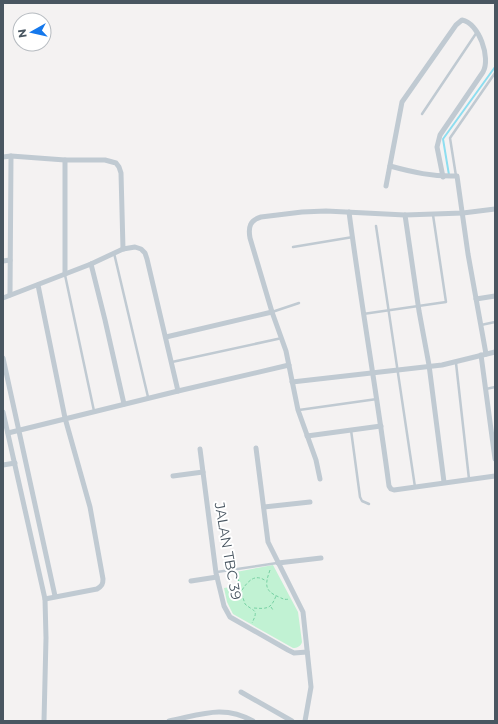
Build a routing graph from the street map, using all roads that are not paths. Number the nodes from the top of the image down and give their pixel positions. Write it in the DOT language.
graph roads {
  1 [pos="478,32"];
  2 [pos="495,73"];
  3 [pos="422,114"];
  4 [pos="11,156"];
  5 [pos="3,157"];
  6 [pos="65,160"];
  7 [pos="390,166"];
  8 [pos="456,176"];
  9 [pos="443,177"];
  10 [pos="386,186"];
  11 [pos="3,209"];
  12 [pos="495,209"];
  13 [pos="10,210"];
  14 [pos="349,212"];
  15 [pos="462,213"];
  16 [pos="433,214"];
  17 [pos="405,215"];
  18 [pos="376,226"];
  19 [pos="352,236"];
  20 [pos="293,246"];
  21 [pos="123,249"];
  22 [pos="114,253"];
  23 [pos="10,260"];
  24 [pos="3,261"];
  25 [pos="91,264"];
  26 [pos="65,274"];
  27 [pos="38,285"];
  28 [pos="10,295"];
  29 [pos="495,296"];
  30 [pos="3,298"];
  31 [pos="476,299"];
  32 [pos="299,303"];
  33 [pos="418,306"];
  34 [pos="389,310"];
  35 [pos="272,312"];
  36 [pos="363,314"];
  37 [pos="495,322"];
  38 [pos="480,325"];
  39 [pos="166,337"];
  40 [pos="282,338"];
  41 [pos="495,352"];
  42 [pos="484,355"];
  43 [pos="3,358"];
  44 [pos="171,362"];
  45 [pos="455,362"];
  46 [pos="289,365"];
  47 [pos="430,365"];
  48 [pos="398,369"];
  49 [pos="372,372"];
  50 [pos="292,382"];
  51 [pos="495,387"];
  52 [pos="486,389"];
  53 [pos="178,391"];
  54 [pos="148,398"];
  55 [pos="377,399"];
  56 [pos="124,404"];
  57 [pos="298,410"];
  58 [pos="94,411"];
  59 [pos="3,412"];
  60 [pos="65,418"];
  61 [pos="492,418"];
  62 [pos="381,426"];
  63 [pos="19,430"];
  64 [pos="351,430"];
  65 [pos="8,433"];
  66 [pos="307,436"];
  67 [pos="256,448"];
  68 [pos="200,449"];
  69 [pos="495,459"];
  70 [pos="15,463"];
  71 [pos="3,465"];
  72 [pos="203,472"];
  73 [pos="173,476"];
  74 [pos="495,476"];
  75 [pos="320,479"];
  76 [pos="470,479"];
  77 [pos="444,482"];
  78 [pos="415,486"];
  79 [pos="310,502"];
  80 [pos="369,504"];
  81 [pos="264,507"];
  82 [pos="321,558"];
  83 [pos="278,563"];
  84 [pos="217,575"];
  85 [pos="191,581"];
  86 [pos="55,596"];
  87 [pos="45,599"];
  88 [pos="307,652"];
  89 [pos="241,692"];
  90 [pos="44,721"];
  91 [pos="169,721"];
  92 [pos="253,721"];
  93 [pos="292,721"];
  94 [pos="305,721"];
  1 -- 3 [label="lane"];
  1 -- 7 [label="street"];
  1 -- 9 [label="street"];
  2 -- 8 [label="lane"];
  4 -- 5 [label="street"];
  4 -- 6 [label="street"];
  4 -- 13 [label="street"];
  6 -- 21 [label="street"];
  6 -- 26 [label="street"];
  7 -- 9 [label="street"];
  7 -- 10 [label="street"];
  8 -- 9 [label="street"];
  8 -- 15 [label="street"];
  11 -- 13 [label="street"];
  12 -- 15 [label="street"];
  13 -- 23 [label="street"];
  14 -- 17 [label="street"];
  14 -- 19 [label="street"];
  14 -- 35 [label="street"];
  15 -- 16 [label="street"];
  15 -- 31 [label="street"];
  16 -- 17 [label="street"];
  16 -- 33 [label="lane"];
  17 -- 33 [label="street"];
  18 -- 34 [label="lane"];
  19 -- 20 [label="lane"];
  19 -- 36 [label="street"];
  21 -- 22 [label="street"];
  21 -- 39 [label="street"];
  22 -- 25 [label="street"];
  22 -- 54 [label="lane"];
  23 -- 24 [label="street"];
  23 -- 28 [label="street"];
  25 -- 26 [label="street"];
  25 -- 56 [label="street"];
  26 -- 27 [label="street"];
  26 -- 58 [label="lane"];
  27 -- 28 [label="street"];
  27 -- 60 [label="street"];
  28 -- 30 [label="street"];
  29 -- 31 [label="street"];
  31 -- 38 [label="street"];
  32 -- 35 [label="lane"];
  33 -- 34 [label="lane"];
  33 -- 47 [label="street"];
  34 -- 36 [label="lane"];
  34 -- 48 [label="lane"];
  35 -- 39 [label="street"];
  35 -- 40 [label="street"];
  36 -- 49 [label="street"];
  37 -- 38 [label="lane"];
  38 -- 42 [label="street"];
  39 -- 44 [label="street"];
  40 -- 44 [label="lane"];
  40 -- 46 [label="street"];
  41 -- 42 [label="street"];
  42 -- 45 [label="street"];
  42 -- 52 [label="street"];
  43 -- 63 [label="street"];
  44 -- 53 [label="street"];
  45 -- 47 [label="street"];
  45 -- 76 [label="lane"];
  46 -- 50 [label="street"];
  46 -- 53 [label="street"];
  47 -- 48 [label="street"];
  47 -- 77 [label="street"];
  48 -- 49 [label="street"];
  48 -- 78 [label="lane"];
  49 -- 50 [label="street"];
  49 -- 55 [label="street"];
  50 -- 57 [label="street"];
  51 -- 52 [label="lane"];
  52 -- 61 [label="street"];
  53 -- 54 [label="street"];
  54 -- 56 [label="street"];
  55 -- 57 [label="lane"];
  55 -- 62 [label="street"];
  56 -- 58 [label="street"];
  57 -- 66 [label="street"];
  58 -- 60 [label="street"];
  59 -- 65 [label="street"];
  60 -- 63 [label="street"];
  60 -- 86 [label="street"];
  61 -- 69 [label="street"];
  62 -- 64 [label="street"];
  62 -- 78 [label="street"];
  63 -- 65 [label="street"];
  63 -- 86 [label="street"];
  64 -- 66 [label="street"];
  64 -- 80 [label="lane"];
  65 -- 70 [label="street"];
  66 -- 75 [label="street"];
  67 -- 81 [label="street"];
  68 -- 72 [label="street, JALAN TBC 39"];
  70 -- 71 [label="street"];
  70 -- 87 [label="street"];
  72 -- 73 [label="street"];
  72 -- 84 [label="street, JALAN TBC 39"];
  74 -- 76 [label="street"];
  76 -- 77 [label="street"];
  77 -- 78 [label="street"];
  79 -- 81 [label="street"];
  81 -- 83 [label="street"];
  82 -- 83 [label="street"];
  83 -- 84 [label="lane"];
  83 -- 88 [label="street"];
  84 -- 85 [label="street"];
  84 -- 88 [label="street, JALAN TBC 39"];
  86 -- 87 [label="street"];
  87 -- 90 [label="street"];
  88 -- 94 [label="street"];
  89 -- 93 [label="street"];
  91 -- 92 [label="street"];
}
